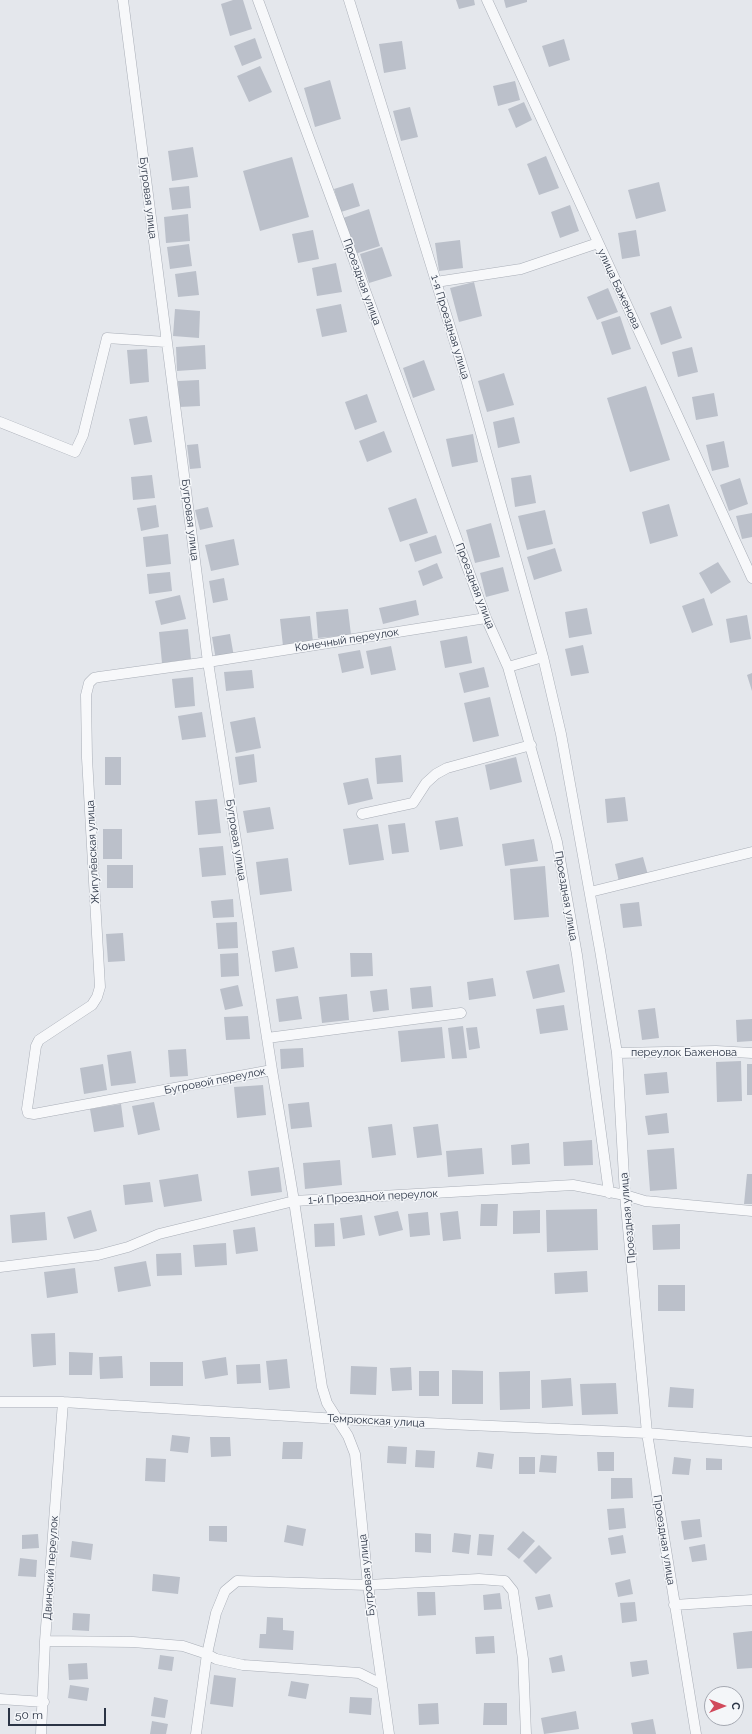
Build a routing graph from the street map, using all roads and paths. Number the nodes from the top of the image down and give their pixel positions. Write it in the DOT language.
graph roads {
  1 [pos="123,0"];
  2 [pos="258,0"];
  3 [pos="349,0"];
  4 [pos="487,0"];
  5 [pos="598,243"];
  6 [pos="436,282"];
  7 [pos="166,342"];
  8 [pos="0,422"];
  9 [pos="752,578"];
  10 [pos="486,618"];
  11 [pos="543,657"];
  12 [pos="208,662"];
  13 [pos="508,668"];
  14 [pos="531,745"];
  15 [pos="362,814"];
  16 [pos="752,852"];
  17 [pos="590,892"];
  18 [pos="461,1013"];
  19 [pos="267,1038"];
  20 [pos="752,1053"];
  21 [pos="617,1054"];
  22 [pos="272,1070"];
  23 [pos="28,1113"];
  24 [pos="609,1193"];
  25 [pos="625,1195"];
  26 [pos="294,1201"];
  27 [pos="752,1211"];
  28 [pos="0,1267"];
  29 [pos="0,1402"];
  30 [pos="63,1402"];
  31 [pos="338,1419"];
  32 [pos="647,1433"];
  33 [pos="752,1442"];
  34 [pos="368,1585"];
  35 [pos="752,1600"];
  36 [pos="674,1605"];
  37 [pos="45,1641"];
  38 [pos="207,1654"];
  39 [pos="381,1684"];
  40 [pos="0,1699"];
  41 [pos="44,1702"];
  42 [pos="42,1734"];
  43 [pos="196,1734"];
  44 [pos="389,1734"];
  45 [pos="526,1734"];
  46 [pos="696,1734"];
  1 -- 7 [label="street, Бугровая улица"];
  2 -- 10 [label="street, Проездная улица"];
  3 -- 6 [label="street, 1-я Проездная улица"];
  4 -- 5 [label="street, улица Баженова"];
  5 -- 6 [label="street"];
  5 -- 9 [label="street, улица Баженова"];
  6 -- 11 [label="street, 1-я Проездная улица"];
  7 -- 8 [label="street"];
  7 -- 12 [label="street, Бугровая улица"];
  10 -- 12 [label="street, Конечный переулок"];
  10 -- 13 [label="street, Проездная улица"];
  11 -- 13 [label="street"];
  11 -- 17 [label="street, Проездная улица"];
  12 -- 19 [label="street, Бугровая улица"];
  12 -- 23 [label="street, Жигулёвская улица"];
  13 -- 14 [label="street, Проездная улица"];
  14 -- 15 [label="street"];
  14 -- 24 [label="street, Проездная улица"];
  16 -- 17 [label="street"];
  17 -- 21 [label="street, Проездная улица"];
  18 -- 19 [label="street"];
  19 -- 22 [label="street, Бугровой переулок"];
  20 -- 21 [label="street, переулок Баженова"];
  21 -- 25 [label="street, Проездная улица"];
  22 -- 23 [label="street, Бугровой переулок"];
  22 -- 26 [label="street"];
  24 -- 25 [label="street, 1-й Проездной переулок"];
  24 -- 26 [label="street, 1-й Проездной переулок"];
  25 -- 27 [label="street, 1-й Проездной переулок"];
  25 -- 32 [label="street, Проездная улица"];
  26 -- 28 [label="street, 1-й Проездной переулок"];
  26 -- 31 [label="street, Бугровая улица"];
  29 -- 30 [label="street, Темрюкская улица"];
  30 -- 31 [label="street, Темрюкская улица"];
  30 -- 37 [label="street, Двинский переулок"];
  31 -- 32 [label="street, Темрюкская улица"];
  31 -- 34 [label="street, Бугровая улица"];
  32 -- 33 [label="street, Темрюкская улица"];
  32 -- 36 [label="street, Проездная улица"];
  34 -- 38 [label="street"];
  34 -- 39 [label="street, Бугровая улица"];
  34 -- 45 [label="street"];
  35 -- 36 [label="street"];
  36 -- 46 [label="street, Проездная улица"];
  37 -- 38 [label="street"];
  37 -- 41 [label="street, Двинский переулок"];
  38 -- 39 [label="street"];
  38 -- 43 [label="street"];
  39 -- 44 [label="street, Бугровая улица"];
  40 -- 41 [label="street"];
  41 -- 42 [label="street, Двинский переулок"];
}
